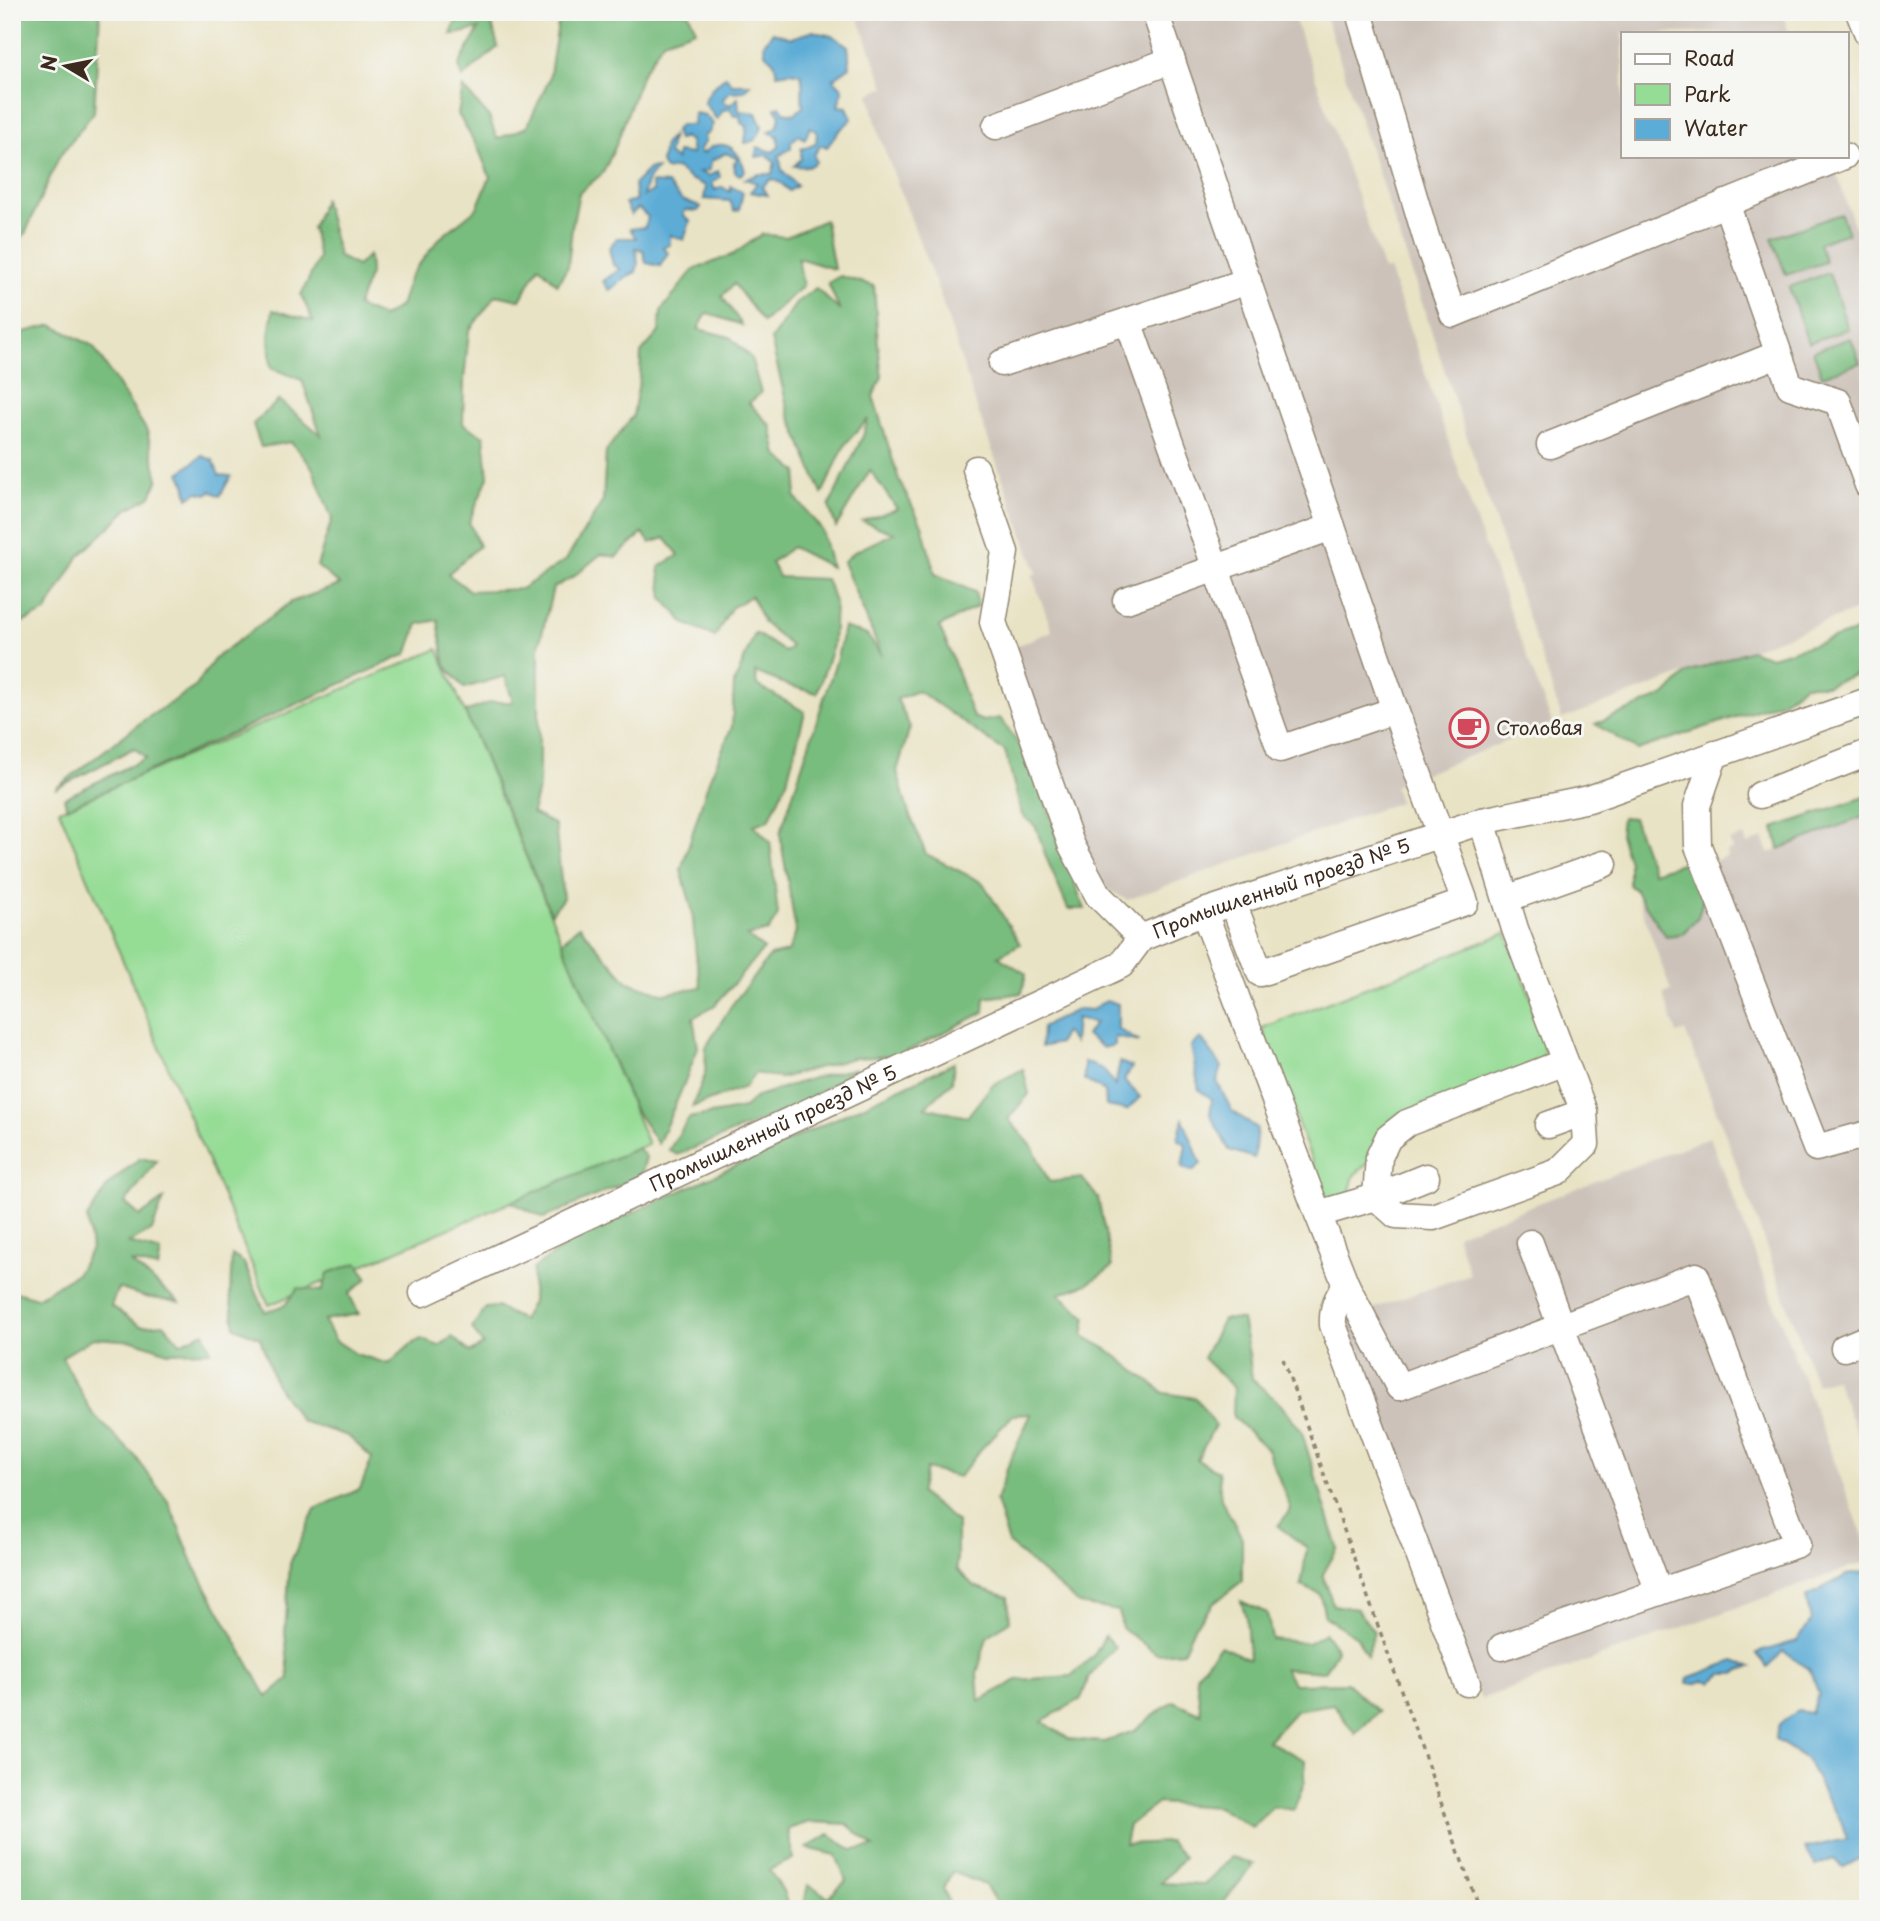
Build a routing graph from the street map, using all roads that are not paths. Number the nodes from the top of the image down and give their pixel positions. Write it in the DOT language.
graph roads {
  1 [pos="1155,12"];
  2 [pos="1859,12"];
  3 [pos="1361,19"];
  4 [pos="1868,34"];
  5 [pos="1172,60"];
  6 [pos="996,126"];
  7 [pos="1868,148"];
  8 [pos="1848,154"];
  9 [pos="1838,158"];
  10 [pos="1726,203"];
  11 [pos="1248,281"];
  12 [pos="1128,321"];
  13 [pos="1778,354"];
  14 [pos="1002,363"];
  15 [pos="1550,445"];
  16 [pos="976,470"];
  17 [pos="1868,485"];
  18 [pos="1332,527"];
  19 [pos="1216,567"];
  20 [pos="1126,600"];
  21 [pos="1868,701"];
  22 [pos="1395,709"];
  23 [pos="1868,753"];
  24 [pos="1715,754"];
  25 [pos="1760,795"];
  26 [pos="1482,821"];
  27 [pos="1441,835"];
  28 [pos="1604,863"];
  29 [pos="1506,899"];
  30 [pos="1233,903"];
  31 [pos="1205,912"];
  32 [pos="1141,938"];
  33 [pos="1565,1062"];
  34 [pos="1584,1112"];
  35 [pos="1548,1125"];
  36 [pos="1868,1133"];
  37 [pos="1426,1177"];
  38 [pos="1376,1197"];
  39 [pos="1318,1213"];
  40 [pos="1530,1243"];
  41 [pos="1346,1285"];
  42 [pos="423,1293"];
  43 [pos="1561,1327"];
  44 [pos="1659,1592"];
  45 [pos="1502,1647"];
  46 [pos="1467,1683"];
  1 -- 5 [label="street"];
  2 -- 4 [label="street"];
  3 -- 10 [label="street"];
  5 -- 6 [label="street"];
  5 -- 11 [label="street"];
  7 -- 8 [label="street"];
  9 -- 10 [label="street"];
  10 -- 13 [label="street"];
  11 -- 12 [label="street"];
  11 -- 18 [label="street"];
  12 -- 14 [label="street"];
  12 -- 19 [label="street"];
  13 -- 15 [label="street"];
  13 -- 17 [label="street"];
  16 -- 32 [label="street"];
  18 -- 19 [label="street"];
  18 -- 22 [label="street"];
  19 -- 20 [label="street"];
  19 -- 22 [label="street"];
  21 -- 24 [label="street, Промышленный проезд № 5"];
  22 -- 27 [label="street"];
  23 -- 25 [label="street"];
  24 -- 26 [label="street, Промышленный проезд № 5"];
  24 -- 36 [label="street"];
  26 -- 27 [label="street, Промышленный проезд № 5"];
  26 -- 29 [label="street"];
  27 -- 30 [label="street, Промышленный проезд № 5"];
  27 -- 30 [label="street"];
  28 -- 29 [label="street"];
  29 -- 33 [label="street"];
  30 -- 31 [label="street, Промышленный проезд № 5"];
  31 -- 32 [label="street, Промышленный проезд № 5"];
  31 -- 39 [label="street"];
  32 -- 42 [label="street, Промышленный проезд № 5"];
  33 -- 34 [label="street"];
  33 -- 38 [label="street"];
  34 -- 35 [label="street"];
  34 -- 38 [label="street"];
  37 -- 38 [label="street"];
  38 -- 39 [label="street"];
  39 -- 41 [label="street"];
  40 -- 43 [label="street"];
  41 -- 43 [label="street"];
  41 -- 46 [label="street"];
  43 -- 44 [label="street"];
  43 -- 44 [label="street"];
  44 -- 45 [label="street"];
}
